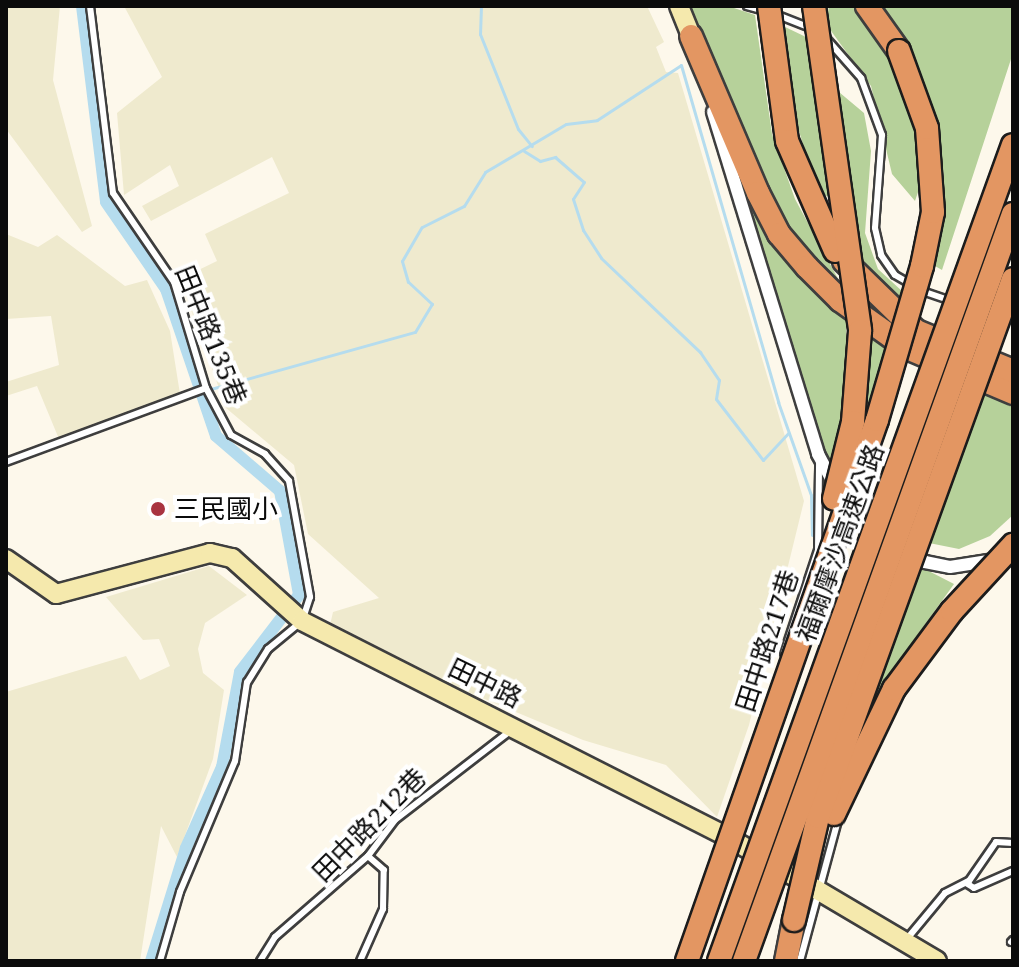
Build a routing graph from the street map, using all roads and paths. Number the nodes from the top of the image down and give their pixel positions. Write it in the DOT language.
graph roads {
  1 [pos="90,6"];
  2 [pos="679,6"];
  3 [pos="747,6"];
  4 [pos="769,6"];
  5 [pos="814,6"];
  6 [pos="867,6"];
  7 [pos="691,36"];
  8 [pos="1013,145"];
  9 [pos="1013,214"];
  10 [pos="1013,279"];
  11 [pos="1013,321"];
  12 [pos="1013,371"];
  13 [pos="206,388"];
  14 [pos="1013,393"];
  15 [pos="818,454"];
  16 [pos="6,462"];
  17 [pos="1013,545"];
  18 [pos="1013,553"];
  19 [pos="6,559"];
  20 [pos="813,590"];
  21 [pos="969,596"];
  22 [pos="293,612"];
  23 [pos="516,727"];
  24 [pos="726,836"];
  25 [pos="1013,843"];
  26 [pos="368,856"];
  27 [pos="1013,871"];
  28 [pos="966,883"];
  29 [pos="815,890"];
  30 [pos="794,920"];
  31 [pos="904,942"];
  32 [pos="160,961"];
  33 [pos="260,961"];
  34 [pos="360,961"];
  35 [pos="685,961"];
  36 [pos="719,961"];
  37 [pos="744,961"];
  38 [pos="786,961"];
  39 [pos="800,961"];
  40 [pos="937,961"];
  1 -- 13 [label="lane, 田中路135巷"];
  2 -- 7 [label="street"];
  3 -- 11 [label="lane"];
  4 -- 12 [label="highway, bridge"];
  5 -- 20 [label="highway, bridge"];
  6 -- 20 [label="highway, bridge"];
  7 -- 14 [label="highway"];
  7 -- 15 [label="street"];
  8 -- 36 [label="highway, 福爾摩沙高速公路, bridge"];
  9 -- 37 [label="highway, 福爾摩沙高速公路, bridge"];
  10 -- 30 [label="highway, bridge"];
  13 -- 16 [label="lane"];
  13 -- 22 [label="lane, 田中路135巷"];
  15 -- 18 [label="street"];
  15 -- 24 [label="lane, 田中路217巷"];
  17 -- 30 [label="highway, bridge"];
  19 -- 22 [label="street, 田中路"];
  20 -- 35 [label="highway, bridge"];
  21 -- 29 [label="lane"];
  22 -- 23 [label="street, 田中路"];
  22 -- 32 [label="lane"];
  23 -- 24 [label="street, 田中路"];
  23 -- 26 [label="lane, 田中路212巷"];
  24 -- 29 [label="street, 田中路"];
  24 -- 35 [label="lane, 田中路217巷"];
  25 -- 28 [label="lane"];
  26 -- 33 [label="lane, 田中路212巷"];
  26 -- 34 [label="lane"];
  27 -- 28 [label="lane"];
  28 -- 31 [label="lane"];
  29 -- 31 [label="street, 田中路"];
  29 -- 39 [label="lane"];
  30 -- 38 [label="highway"];
  31 -- 40 [label="street, 田中路"];
}
